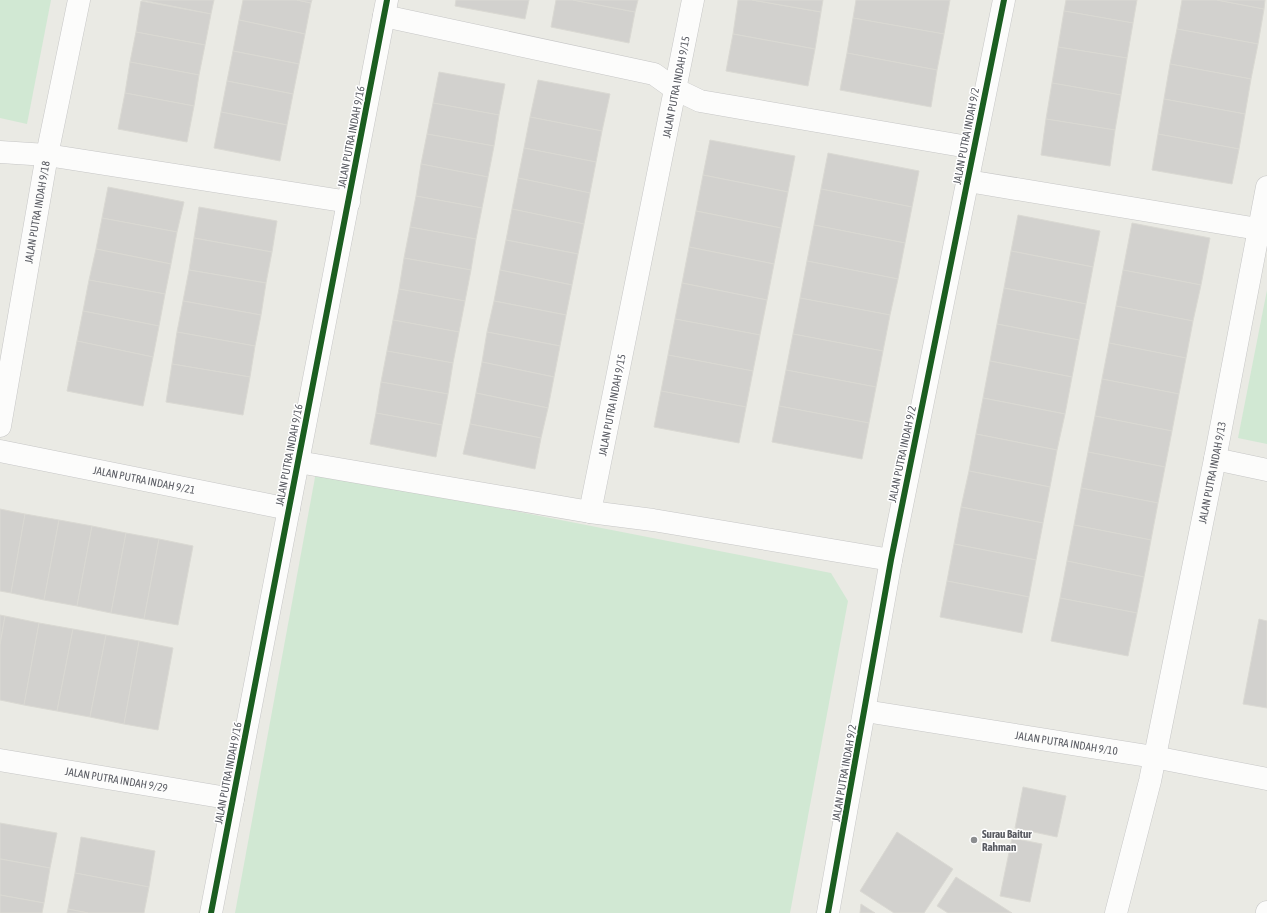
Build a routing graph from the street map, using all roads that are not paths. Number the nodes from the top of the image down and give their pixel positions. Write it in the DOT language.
graph roads {
  1 [pos="79,0"];
  2 [pos="693,0"];
  3 [pos="1004,0"];
  4 [pos="386,8"];
  5 [pos="675,89"];
  6 [pos="974,148"];
  7 [pos="0,152"];
  8 [pos="47,155"];
  9 [pos="968,181"];
  10 [pos="1267,187"];
  11 [pos="349,202"];
  12 [pos="1258,229"];
  13 [pos="0,426"];
  14 [pos="0,451"];
  15 [pos="1216,459"];
  16 [pos="298,462"];
  17 [pos="1267,470"];
  18 [pos="289,509"];
  19 [pos="590,512"];
  20 [pos="891,560"];
  21 [pos="865,711"];
  22 [pos="1154,757"];
  23 [pos="0,760"];
  24 [pos="1267,779"];
  25 [pos="233,799"];
  26 [pos="211,913"];
  27 [pos="828,913"];
  28 [pos="1116,913"];
  1 -- 8 [label="street, JALAN PUTRA INDAH 9/18"];
  2 -- 5 [label="street, JALAN PUTRA INDAH 9/15"];
  3 -- 6 [label="street, JALAN PUTRA INDAH 9/2"];
  4 -- 5 [label="street"];
  4 -- 11 [label="street, JALAN PUTRA INDAH 9/16"];
  5 -- 6 [label="street"];
  5 -- 19 [label="street, JALAN PUTRA INDAH 9/15"];
  6 -- 9 [label="street, JALAN PUTRA INDAH 9/2"];
  7 -- 8 [label="street"];
  8 -- 11 [label="street"];
  8 -- 13 [label="street, JALAN PUTRA INDAH 9/18"];
  9 -- 12 [label="street"];
  9 -- 20 [label="street, JALAN PUTRA INDAH 9/2"];
  10 -- 12 [label="street, JALAN PUTRA INDAH 9/13"];
  11 -- 16 [label="street, JALAN PUTRA INDAH 9/16"];
  12 -- 15 [label="street, JALAN PUTRA INDAH 9/13"];
  14 -- 18 [label="street, JALAN PUTRA INDAH 9/21"];
  15 -- 17 [label="street"];
  15 -- 22 [label="street, JALAN PUTRA INDAH 9/13"];
  16 -- 18 [label="street, JALAN PUTRA INDAH 9/16"];
  16 -- 19 [label="street"];
  18 -- 25 [label="street, JALAN PUTRA INDAH 9/16"];
  19 -- 20 [label="street"];
  20 -- 21 [label="street, JALAN PUTRA INDAH 9/2"];
  21 -- 22 [label="street, JALAN PUTRA INDAH 9/10"];
  21 -- 27 [label="street, JALAN PUTRA INDAH 9/2"];
  22 -- 24 [label="street, JALAN PUTRA INDAH 9/10"];
  22 -- 28 [label="street, JALAN PUTRA INDAH 9/13"];
  23 -- 25 [label="street, JALAN PUTRA INDAH 9/29"];
  25 -- 26 [label="street, JALAN PUTRA INDAH 9/16"];
}
